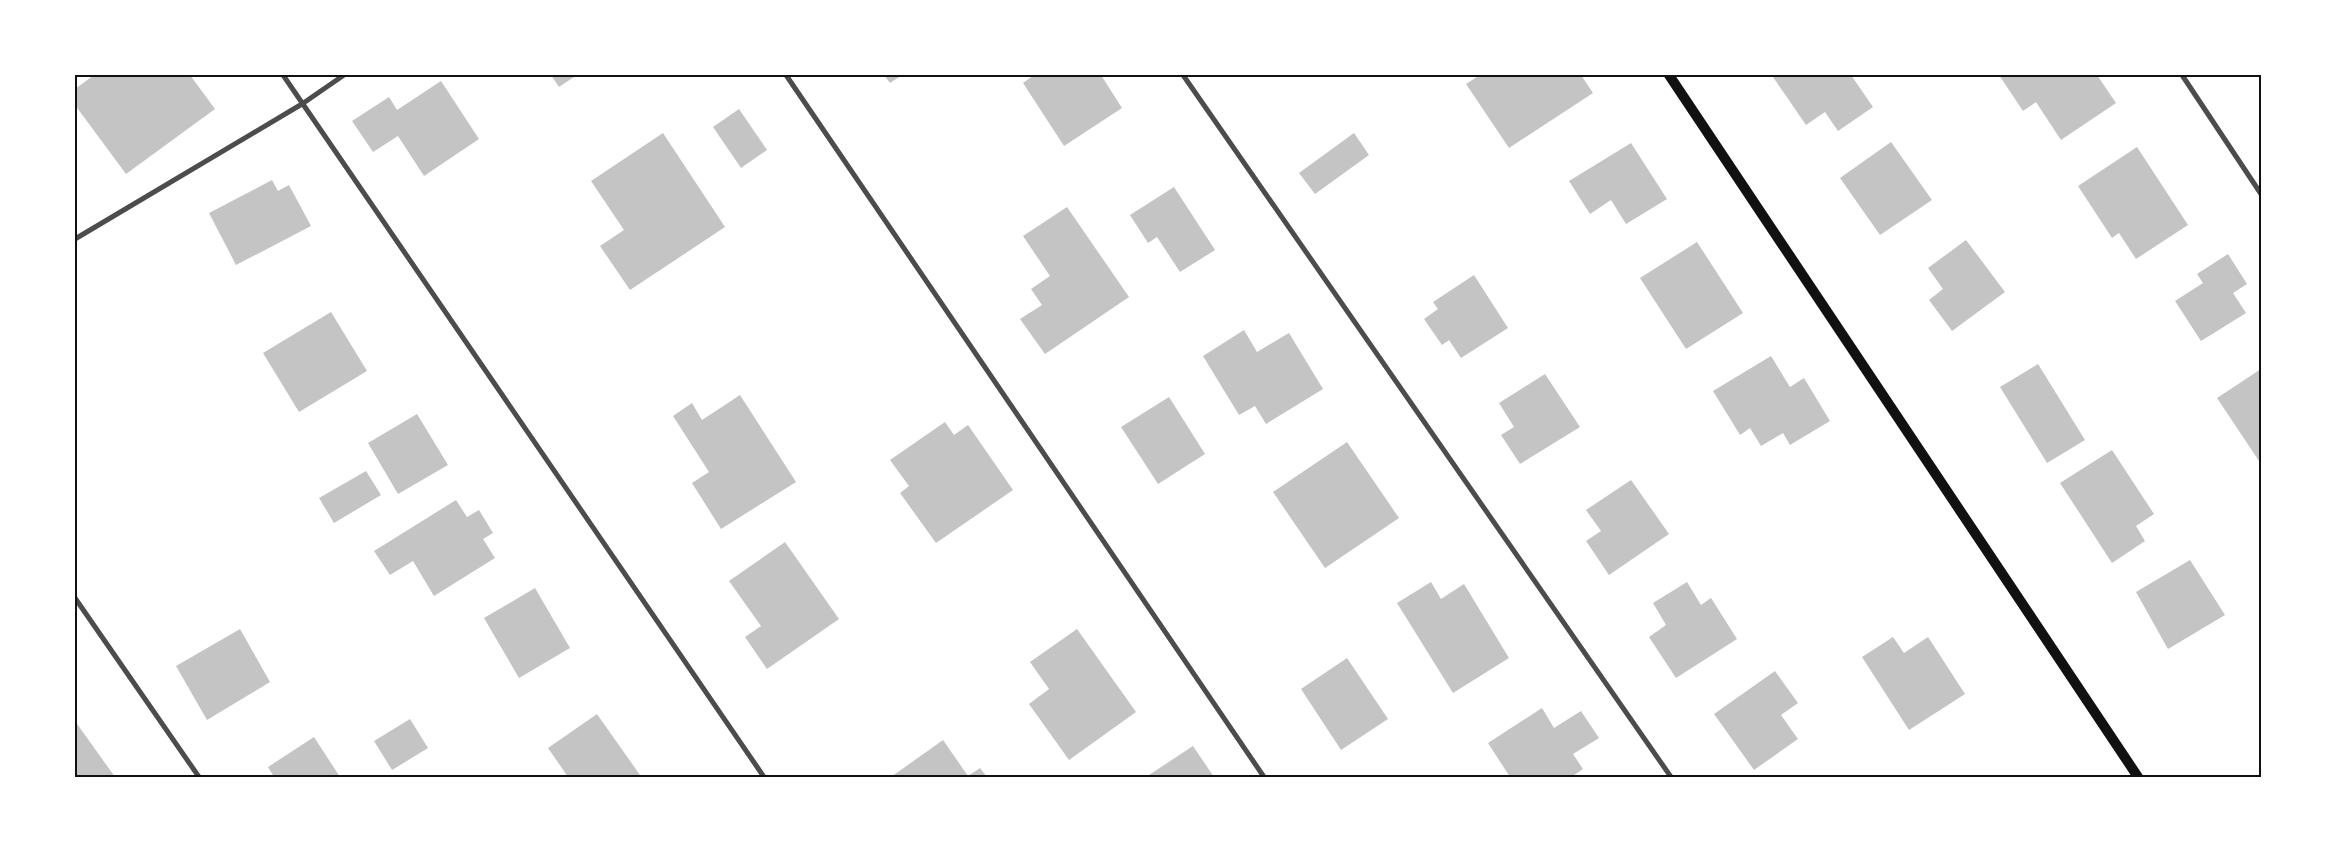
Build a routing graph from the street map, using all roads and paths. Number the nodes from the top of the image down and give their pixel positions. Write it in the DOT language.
graph roads {
  1 [pos="283,75"];
  2 [pos="344,75"];
  3 [pos="786,75"];
  4 [pos="1183,75"];
  5 [pos="1670,75"];
  6 [pos="2182,75"];
  7 [pos="302,104"];
  8 [pos="2261,194"];
  9 [pos="75,240"];
  10 [pos="75,598"];
  11 [pos="199,777"];
  12 [pos="764,777"];
  13 [pos="1264,777"];
  14 [pos="1671,777"];
  15 [pos="2138,777"];
  1 -- 7 [label="street"];
  2 -- 7 [label="street"];
  3 -- 13 [label="street"];
  4 -- 14 [label="street"];
  5 -- 15 [label="main road"];
  6 -- 8 [label="street"];
  7 -- 9 [label="street"];
  7 -- 12 [label="street"];
  10 -- 11 [label="street"];
}
